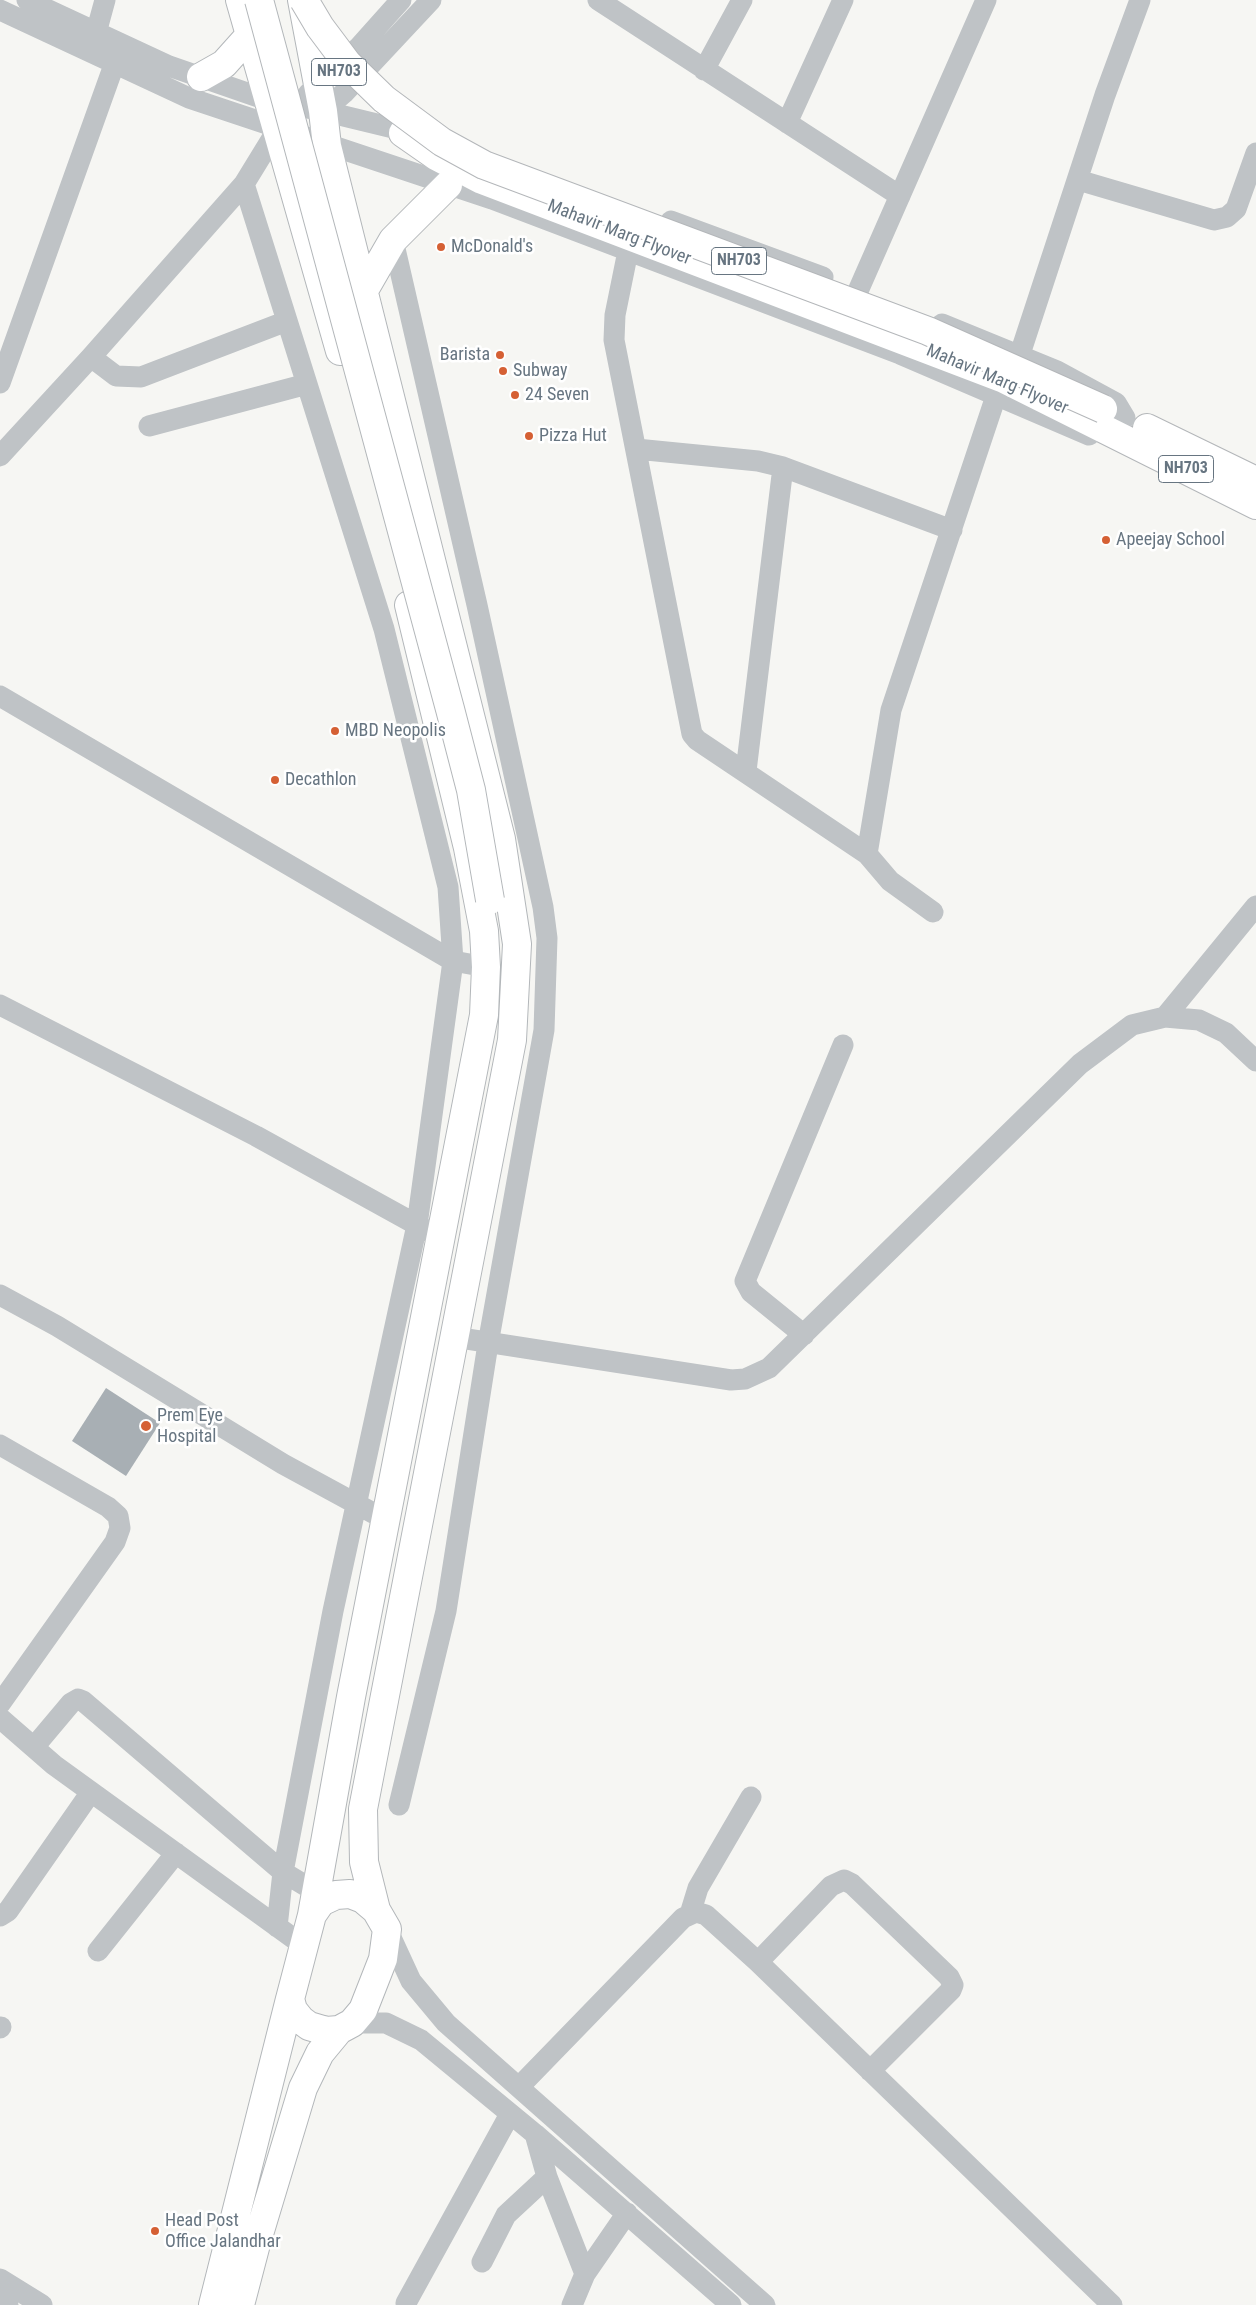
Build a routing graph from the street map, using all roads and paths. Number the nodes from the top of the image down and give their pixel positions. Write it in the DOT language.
graph roads {
  1 [pos="27,0"];
  2 [pos="105,0"];
  3 [pos="240,0"];
  4 [pos="259,0"];
  5 [pos="289,0"];
  6 [pos="303,0"];
  7 [pos="401,0"];
  8 [pos="431,0"];
  9 [pos="598,0"];
  10 [pos="742,0"];
  11 [pos="844,0"];
  12 [pos="986,0"];
  13 [pos="1140,0"];
  14 [pos="0,10"];
  15 [pos="96,33"];
  16 [pos="250,35"];
  17 [pos="122,43"];
  18 [pos="114,64"];
  19 [pos="704,70"];
  20 [pos="201,78"];
  21 [pos="320,98"];
  22 [pos="283,104"];
  23 [pos="787,123"];
  24 [pos="277,129"];
  25 [pos="327,146"];
  26 [pos="1256,153"];
  27 [pos="1078,180"];
  28 [pos="244,184"];
  29 [pos="448,185"];
  30 [pos="900,196"];
  31 [pos="393,240"];
  32 [pos="628,251"];
  33 [pos="858,291"];
  34 [pos="363,292"];
  35 [pos="287,321"];
  36 [pos="1020,354"];
  37 [pos="91,357"];
  38 [pos="0,383"];
  39 [pos="307,384"];
  40 [pos="996,396"];
  41 [pos="1110,421"];
  42 [pos="149,426"];
  43 [pos="636,449"];
  44 [pos="0,456"];
  45 [pos="783,467"];
  46 [pos="1256,481"];
  47 [pos="1256,504"];
  48 [pos="952,530"];
  49 [pos="0,696"];
  50 [pos="746,771"];
  51 [pos="867,854"];
  52 [pos="1256,906"];
  53 [pos="933,912"];
  54 [pos="484,932"];
  55 [pos="453,961"];
  56 [pos="486,967"];
  57 [pos="0,1005"];
  58 [pos="1165,1018"];
  59 [pos="844,1045"];
  60 [pos="1256,1061"];
  61 [pos="417,1225"];
  62 [pos="441,1239"];
  63 [pos="0,1294"];
  64 [pos="804,1335"];
  65 [pos="454,1338"];
  66 [pos="488,1344"];
  67 [pos="0,1445"];
  68 [pos="357,1505"];
  69 [pos="386,1520"];
  70 [pos="0,1704"];
  71 [pos="2,1726"];
  72 [pos="34,1747"];
  73 [pos="91,1792"];
  74 [pos="751,1797"];
  75 [pos="399,1805"];
  76 [pos="176,1854"];
  77 [pos="283,1872"];
  78 [pos="314,1904"];
  79 [pos="690,1914"];
  80 [pos="0,1916"];
  81 [pos="382,1920"];
  82 [pos="276,1926"];
  83 [pos="304,1946"];
  84 [pos="98,1952"];
  85 [pos="758,1962"];
  86 [pos="290,1999"];
  87 [pos="345,2026"];
  88 [pos="870,2071"];
  89 [pos="520,2087"];
  90 [pos="510,2114"];
  91 [pos="535,2134"];
  92 [pos="547,2177"];
  93 [pos="627,2214"];
  94 [pos="482,2262"];
  95 [pos="585,2274"];
  96 [pos="0,2279"];
  97 [pos="0,2298"];
  98 [pos="219,2303"];
  99 [pos="406,2303"];
  100 [pos="8,2305"];
  101 [pos="42,2305"];
  102 [pos="572,2305"];
  103 [pos="731,2305"];
  104 [pos="765,2305"];
  105 [pos="1112,2305"];
  1 -- 15 [label="street"];
  2 -- 15 [label="street"];
  3 -- 16 [label="main road"];
  4 -- 54 [label="main road, bridge"];
  5 -- 41 [label="main road, Mahavir Marg Flyover / NH703"];
  6 -- 21 [label="main road"];
  6 -- 41 [label="main road, Mahavir Marg Flyover / NH703, bridge"];
  7 -- 21 [label="street"];
  8 -- 21 [label="street"];
  9 -- 19 [label="street"];
  10 -- 19 [label="street"];
  11 -- 23 [label="street"];
  12 -- 30 [label="street"];
  13 -- 27 [label="street"];
  14 -- 18 [label="street"];
  15 -- 17 [label="street"];
  16 -- 20 [label="main road"];
  16 -- 22 [label="main road"];
  17 -- 18 [label="street"];
  17 -- 20 [label="street"];
  18 -- 24 [label="street"];
  18 -- 38 [label="street"];
  19 -- 23 [label="street"];
  20 -- 22 [label="street"];
  21 -- 22 [label="street"];
  21 -- 25 [label="main road"];
  21 -- 33 [label="street"];
  22 -- 24 [label="main road"];
  23 -- 30 [label="street"];
  24 -- 25 [label="street"];
  24 -- 28 [label="street"];
  24 -- 54 [label="main road"];
  25 -- 29 [label="street"];
  25 -- 34 [label="main road"];
  26 -- 27 [label="street"];
  27 -- 36 [label="street"];
  28 -- 35 [label="street"];
  28 -- 37 [label="street"];
  29 -- 31 [label="main road"];
  29 -- 32 [label="street"];
  30 -- 33 [label="street"];
  31 -- 34 [label="main road"];
  31 -- 66 [label="street"];
  32 -- 40 [label="street"];
  32 -- 43 [label="street"];
  33 -- 36 [label="street"];
  34 -- 65 [label="main road"];
  35 -- 37 [label="street"];
  35 -- 39 [label="street"];
  36 -- 41 [label="street"];
  37 -- 44 [label="street"];
  39 -- 42 [label="street"];
  39 -- 55 [label="street"];
  40 -- 41 [label="street"];
  40 -- 48 [label="street"];
  41 -- 46 [label="main road, NH703"];
  41 -- 47 [label="main road, NH703"];
  43 -- 45 [label="street"];
  43 -- 50 [label="street"];
  45 -- 48 [label="street"];
  45 -- 50 [label="street"];
  48 -- 51 [label="street"];
  49 -- 55 [label="street"];
  50 -- 51 [label="street"];
  51 -- 53 [label="street"];
  52 -- 58 [label="street"];
  54 -- 56 [label="main road"];
  55 -- 56 [label="street"];
  55 -- 61 [label="street"];
  56 -- 62 [label="main road"];
  57 -- 61 [label="street"];
  58 -- 60 [label="street"];
  58 -- 64 [label="street"];
  59 -- 64 [label="street"];
  61 -- 62 [label="street"];
  61 -- 68 [label="street"];
  62 -- 69 [label="main road"];
  63 -- 68 [label="street"];
  64 -- 66 [label="street"];
  65 -- 66 [label="street"];
  65 -- 81 [label="main road"];
  66 -- 75 [label="street"];
  67 -- 70 [label="street"];
  68 -- 69 [label="street"];
  68 -- 77 [label="street"];
  69 -- 78 [label="main road"];
  71 -- 72 [label="street"];
  72 -- 73 [label="street"];
  72 -- 77 [label="street"];
  73 -- 76 [label="street"];
  73 -- 80 [label="street"];
  74 -- 79 [label="street"];
  76 -- 82 [label="street"];
  76 -- 84 [label="street"];
  77 -- 78 [label="street"];
  77 -- 82 [label="street"];
  78 -- 81 [label="main road"];
  78 -- 83 [label="main road"];
  79 -- 85 [label="street"];
  79 -- 89 [label="street"];
  81 -- 87 [label="main road"];
  81 -- 89 [label="street"];
  82 -- 83 [label="street"];
  83 -- 86 [label="main road"];
  85 -- 88 [label="street"];
  85 -- 88 [label="street"];
  86 -- 87 [label="main road"];
  86 -- 98 [label="main road"];
  87 -- 90 [label="street"];
  87 -- 98 [label="main road"];
  88 -- 105 [label="street"];
  89 -- 104 [label="street"];
  90 -- 91 [label="street"];
  90 -- 99 [label="street"];
  91 -- 92 [label="street"];
  91 -- 93 [label="street"];
  92 -- 94 [label="street"];
  92 -- 95 [label="street"];
  93 -- 95 [label="street"];
  93 -- 103 [label="street"];
  95 -- 102 [label="street"];
  96 -- 101 [label="street"];
  97 -- 100 [label="street"];
}
